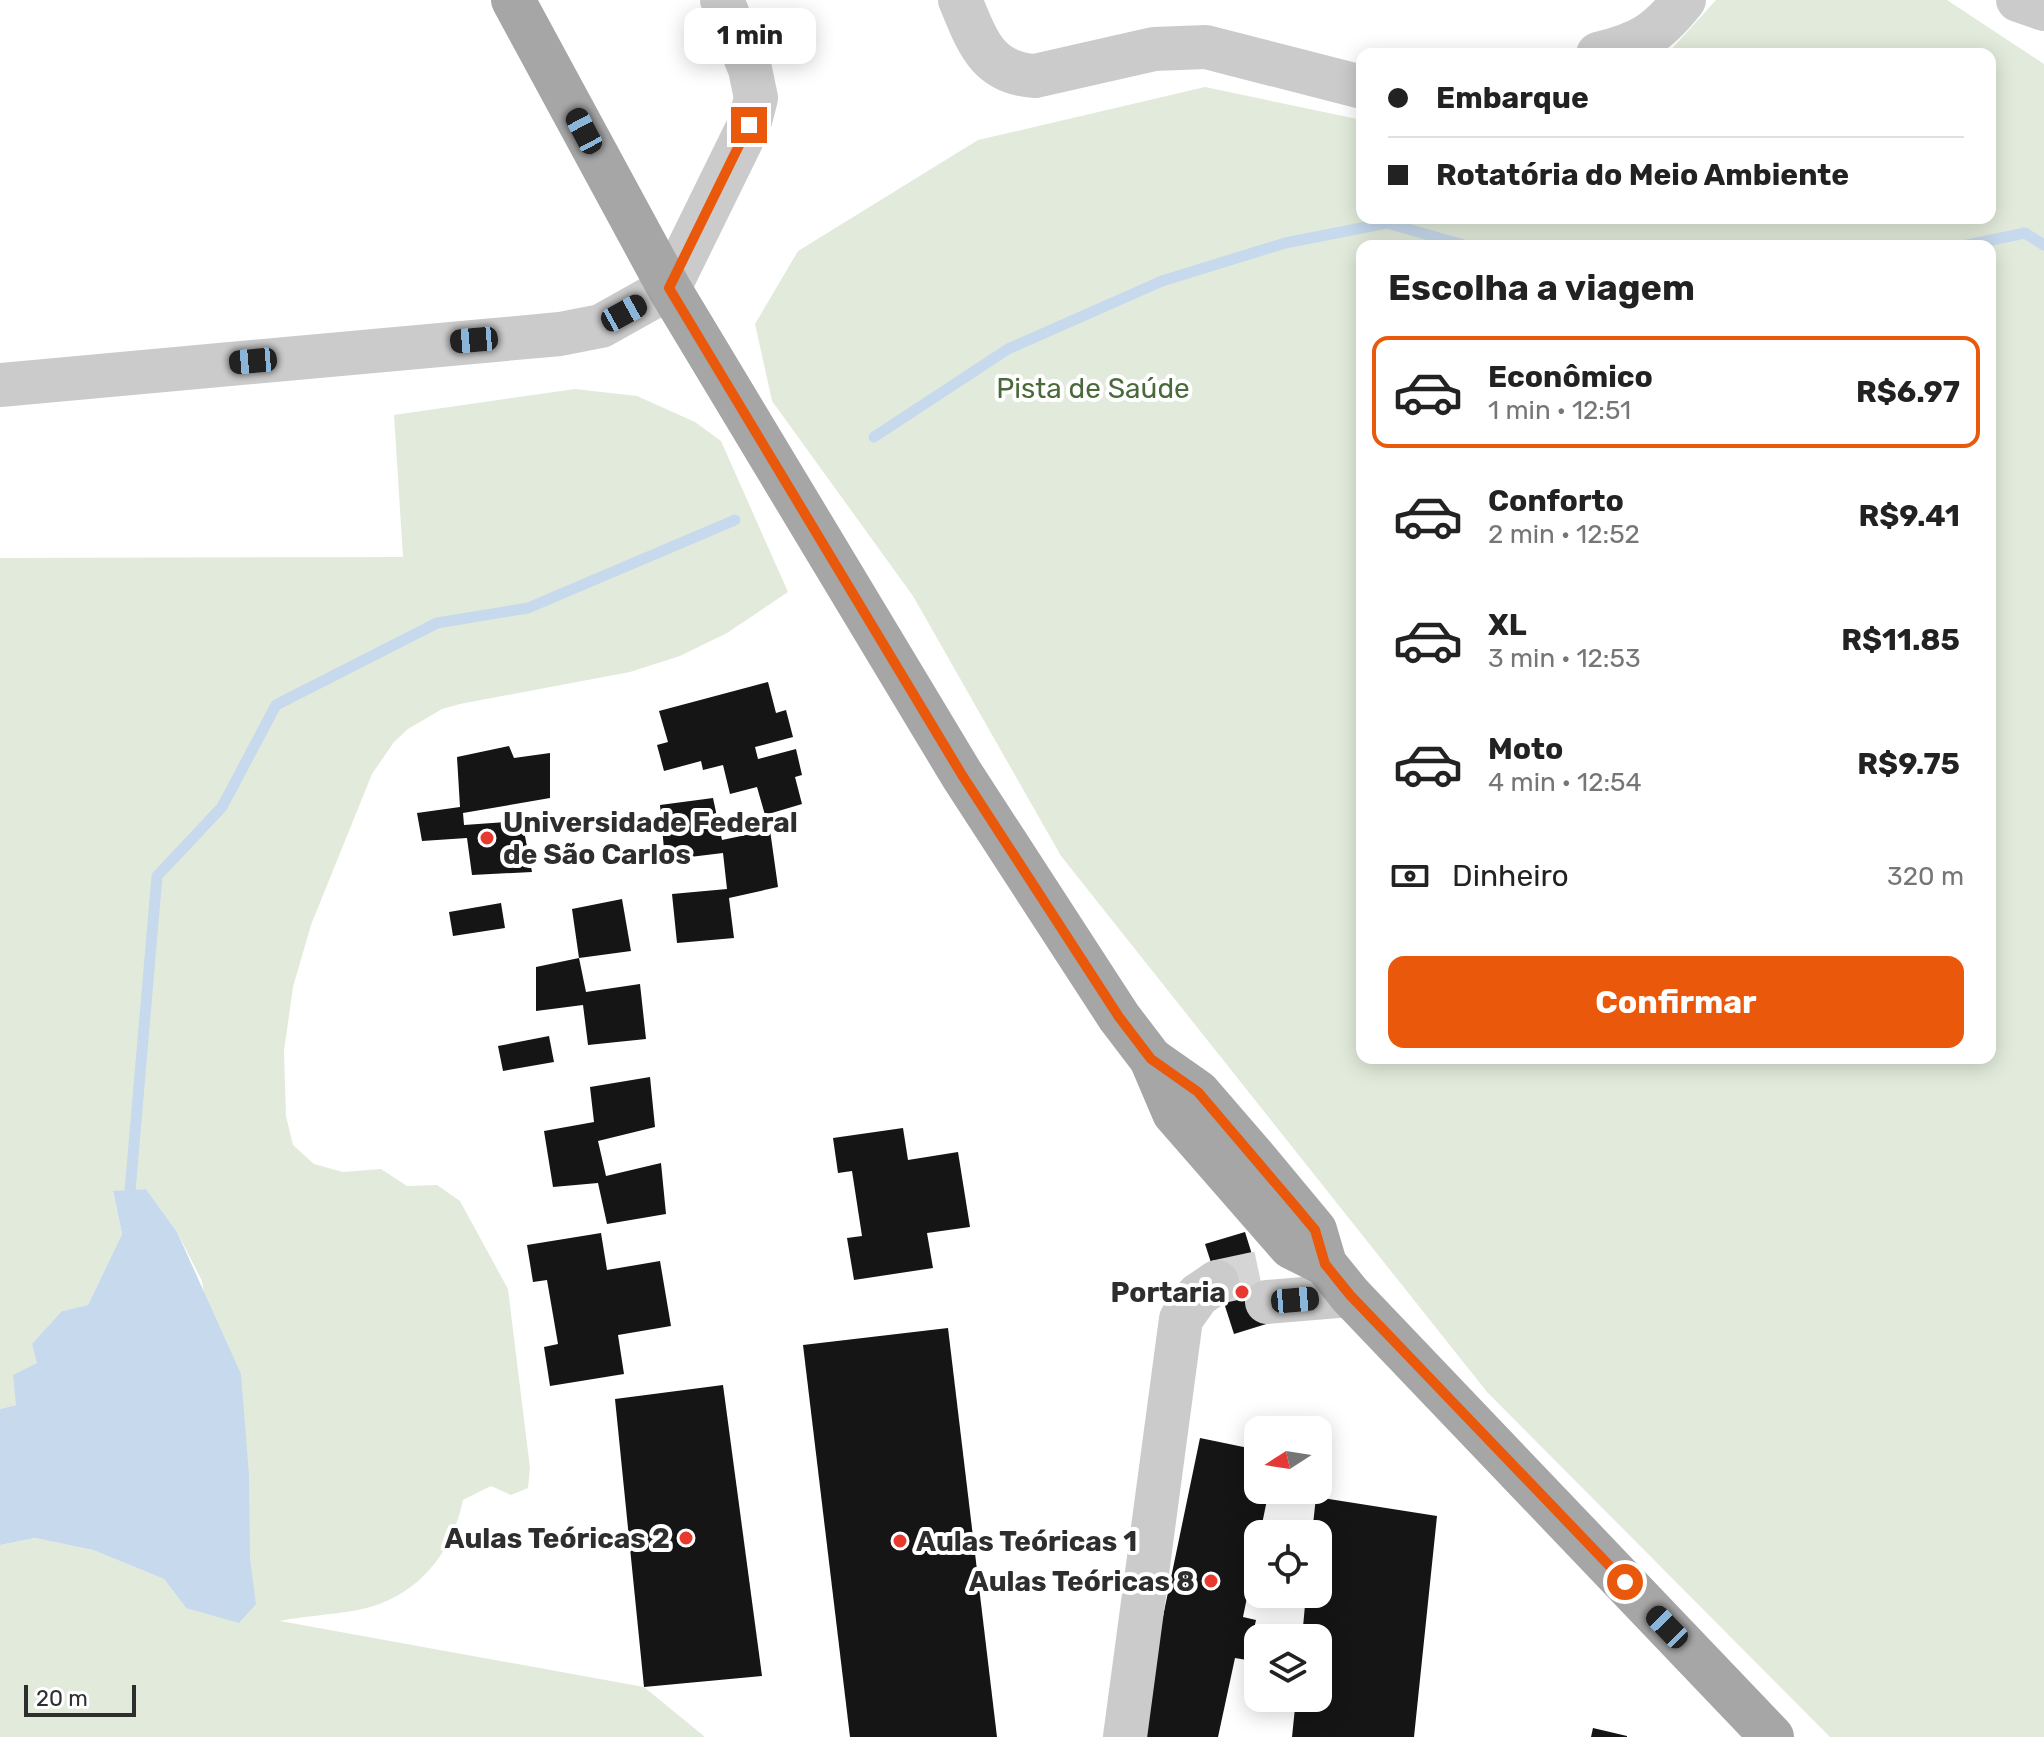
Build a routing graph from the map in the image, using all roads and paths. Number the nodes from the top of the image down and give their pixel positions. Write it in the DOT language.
graph roads {
  1 [pos="513,0"];
  2 [pos="722,0"];
  3 [pos="960,0"];
  4 [pos="1684,0"];
  5 [pos="2018,0"];
  6 [pos="2044,9"];
  7 [pos="1618,48"];
  8 [pos="1356,85"];
  9 [pos="669,288"];
  10 [pos="0,385"];
  11 [pos="1338,1280"];
  12 [pos="1125,1737"];
  13 [pos="1772,1737"];
  1 -- 9 [label="main road"];
  2 -- 9 [label="street"];
  3 -- 8 [label="street"];
  4 -- 7 [label="street"];
  5 -- 6 [label="street"];
  9 -- 10 [label="street"];
  9 -- 11 [label="main road"];
  11 -- 12 [label="street"];
  11 -- 13 [label="main road"];
}
